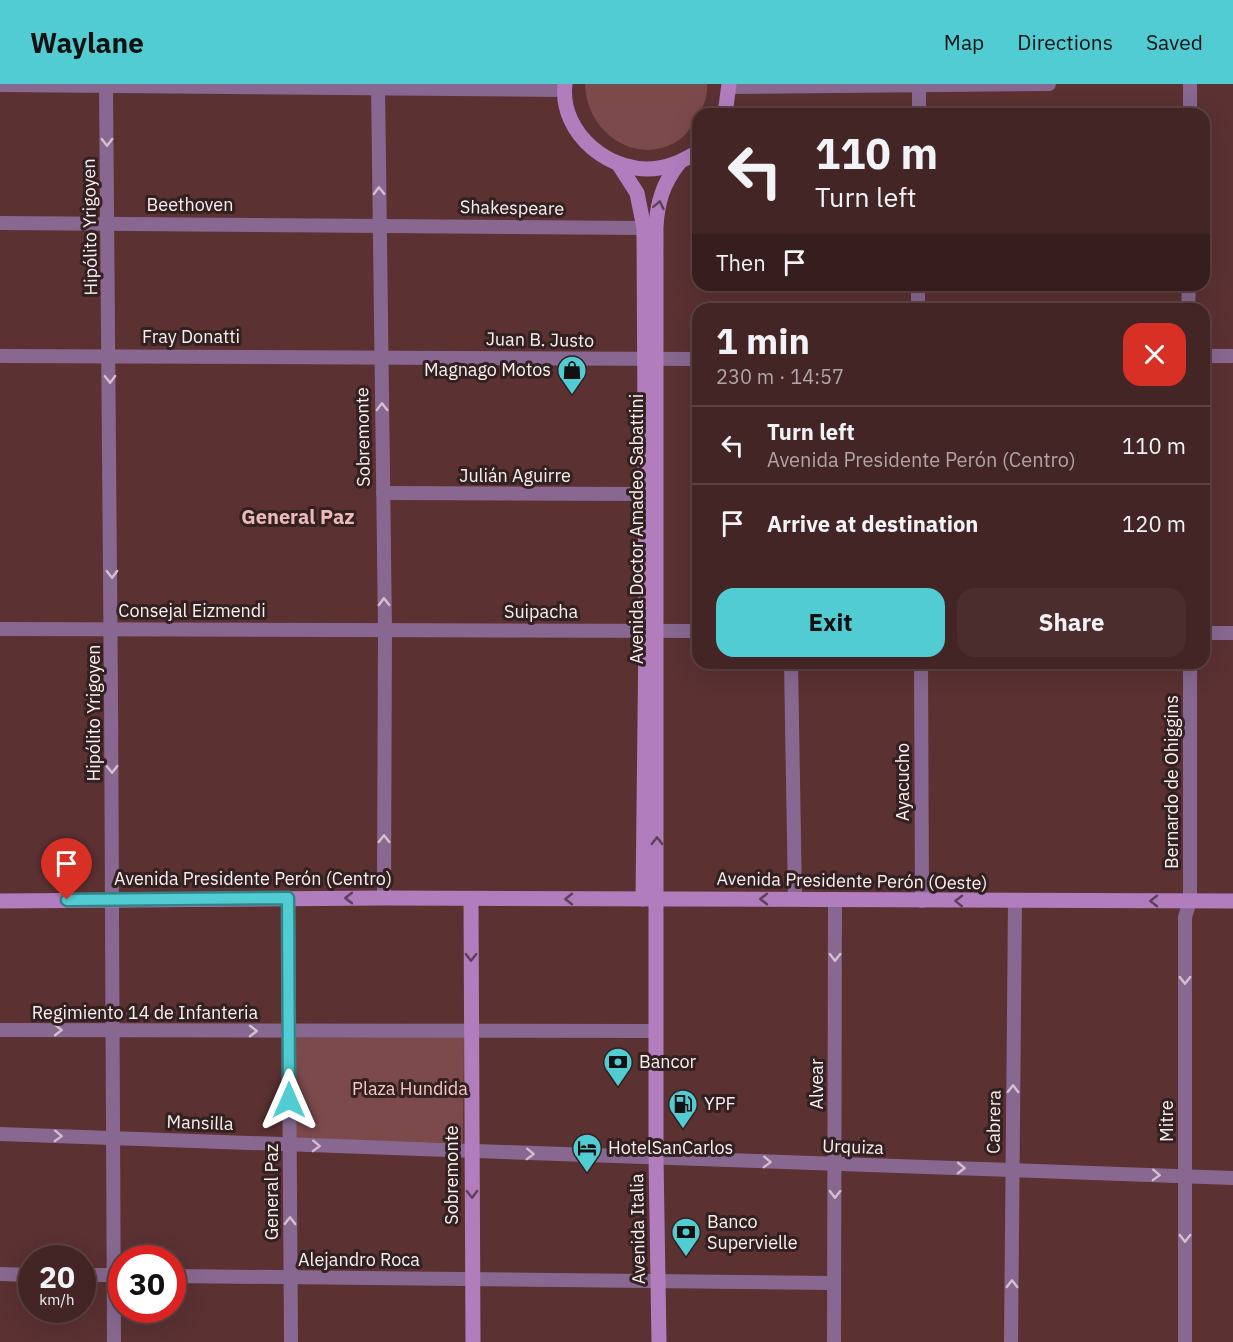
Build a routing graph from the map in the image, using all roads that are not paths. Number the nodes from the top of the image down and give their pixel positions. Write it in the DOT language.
graph roads {
  1 [pos="1049,84"];
  2 [pos="1190,84"];
  3 [pos="0,85"];
  4 [pos="106,85"];
  5 [pos="241,85"];
  6 [pos="919,85"];
  7 [pos="511,86"];
  8 [pos="729,86"];
  9 [pos="378,87"];
  10 [pos="565,87"];
  11 [pos="725,108"];
  12 [pos="919,108"];
  13 [pos="1190,108"];
  14 [pos="692,155"];
  15 [pos="679,163"];
  16 [pos="619,165"];
  17 [pos="0,223"];
  18 [pos="108,223"];
  19 [pos="379,224"];
  20 [pos="644,228"];
  21 [pos="110,355"];
  22 [pos="0,356"];
  23 [pos="1210,356"];
  24 [pos="1233,356"];
  25 [pos="382,357"];
  26 [pos="651,359"];
  27 [pos="692,359"];
  28 [pos="383,493"];
  29 [pos="646,494"];
  30 [pos="0,629"];
  31 [pos="113,629"];
  32 [pos="385,629"];
  33 [pos="651,630"];
  34 [pos="692,631"];
  35 [pos="1210,633"];
  36 [pos="1233,633"];
  37 [pos="791,669"];
  38 [pos="921,669"];
  39 [pos="1190,669"];
  40 [pos="288,898"];
  41 [pos="384,898"];
  42 [pos="795,898"];
  43 [pos="471,899"];
  44 [pos="650,899"];
  45 [pos="835,899"];
  46 [pos="111,900"];
  47 [pos="0,901"];
  48 [pos="922,901"];
  49 [pos="1190,901"];
  50 [pos="1015,902"];
  51 [pos="1233,902"];
  52 [pos="0,1030"];
  53 [pos="112,1030"];
  54 [pos="470,1030"];
  55 [pos="289,1031"];
  56 [pos="656,1031"];
  57 [pos="0,1134"];
  58 [pos="113,1138"];
  59 [pos="290,1145"];
  60 [pos="471,1152"];
  61 [pos="656,1157"];
  62 [pos="836,1165"];
  63 [pos="1012,1169"];
  64 [pos="1185,1176"];
  65 [pos="1233,1178"];
  66 [pos="117,1245"];
  67 [pos="0,1274"];
  68 [pos="18,1275"];
  69 [pos="186,1276"];
  70 [pos="290,1277"];
  71 [pos="472,1279"];
  72 [pos="659,1280"];
  73 [pos="833,1283"];
  74 [pos="115,1323"];
  75 [pos="114,1342"];
  76 [pos="291,1342"];
  77 [pos="473,1342"];
  78 [pos="659,1342"];
  79 [pos="834,1342"];
  80 [pos="1011,1342"];
  81 [pos="1185,1342"];
  1 -- 6 [label="street"];
  2 -- 13 [label="street"];
  3 -- 4 [label="street"];
  4 -- 5 [label="street"];
  4 -- 18 [label="street, Hipólito Yrigoyen, one-way"];
  5 -- 9 [label="street"];
  6 -- 8 [label="street"];
  6 -- 12 [label="street"];
  7 -- 9 [label="street"];
  7 -- 10 [label="street"];
  8 -- 11 [label="main road"];
  19 -- 9 [label="street, Sobremonte, one-way"];
  10 -- 16 [label="main road"];
  14 -- 15 [label="main road"];
  15 -- 16 [label="main road"];
  26 -- 15 [label="main road, Avenida Doctor Amadeo Sabattini, one-way"];
  16 -- 20 [label="main road, Avenida Doctor Amadeo Sabattini"];
  17 -- 18 [label="street, Beethoven"];
  18 -- 19 [label="street, Beethoven"];
  18 -- 21 [label="street, Hipólito Yrigoyen"];
  19 -- 20 [label="street, Shakespeare"];
  19 -- 25 [label="street, Sobremonte"];
  20 -- 26 [label="main road, Avenida Doctor Amadeo Sabattini"];
  21 -- 22 [label="street, Fray Donatti"];
  21 -- 25 [label="street, Fray Donatti"];
  21 -- 31 [label="street, Hipólito Yrigoyen, one-way"];
  23 -- 24 [label="street"];
  25 -- 26 [label="street, Juan B. Justo"];
  28 -- 25 [label="street, Sobremonte, one-way"];
  26 -- 27 [label="street, Juan B. Justo"];
  26 -- 29 [label="main road, Avenida Doctor Amadeo Sabattini"];
  26 -- 33 [label="main road, Avenida Doctor Amadeo Sabattini"];
  28 -- 29 [label="street, Julián Aguirre"];
  32 -- 28 [label="street, Sobremonte, one-way"];
  29 -- 33 [label="main road, Avenida Doctor Amadeo Sabattini"];
  30 -- 31 [label="street, Consejal Eizmendi"];
  31 -- 32 [label="street, Consejal Eizmendi"];
  31 -- 46 [label="street, Hipólito Yrigoyen, one-way"];
  32 -- 33 [label="street, Suipacha"];
  41 -- 32 [label="street, Sobremonte, one-way"];
  33 -- 34 [label="street, Suipacha"];
  33 -- 44 [label="main road, Avenida Doctor Amadeo Sabattini"];
  35 -- 36 [label="street"];
  37 -- 42 [label="street"];
  38 -- 48 [label="street, Ayacucho"];
  39 -- 49 [label="street, Bernardo de Ohiggins"];
  41 -- 40 [label="main road, Avenida Presidente Perón (Centro), one-way"];
  40 -- 46 [label="main road, Avenida Presidente Perón (Centro)"];
  40 -- 55 [label="street, General Paz"];
  41 -- 43 [label="main road, Avenida Presidente Perón (Centro)"];
  42 -- 44 [label="main road, Avenida Presidente Perón (Oeste), one-way"];
  42 -- 45 [label="main road, Avenida Presidente Perón (Oeste)"];
  44 -- 43 [label="main road, Avenida Presidente Perón (Oeste), one-way"];
  43 -- 54 [label="main road, Sobremonte, one-way"];
  44 -- 56 [label="main road, Avenida Italia"];
  45 -- 48 [label="main road, Avenida Presidente Perón (Oeste)"];
  45 -- 62 [label="street, Alvear, one-way"];
  46 -- 47 [label="main road, Avenida Presidente Perón (Centro)"];
  46 -- 53 [label="street, Hipólito Yrigoyen"];
  50 -- 48 [label="main road, Avenida Presidente Perón (Oeste), one-way"];
  49 -- 50 [label="main road, Avenida Presidente Perón (Oeste), one-way"];
  49 -- 51 [label="main road, Avenida Presidente Perón (Oeste)"];
  49 -- 64 [label="street, Mitre, one-way"];
  63 -- 50 [label="street, Cabrera, one-way"];
  52 -- 53 [label="street, Regimiento 14 de Infanteria, one-way"];
  53 -- 55 [label="street, Regimiento 14 de Infanteria, one-way"];
  53 -- 58 [label="street, Hipólito Yrigoyen"];
  54 -- 55 [label="street, Regimiento 14 de Infanteria"];
  54 -- 56 [label="street, Regimiento 14 de Infanteria"];
  54 -- 60 [label="main road, Sobremonte"];
  55 -- 59 [label="street, General Paz"];
  56 -- 61 [label="main road, Avenida Italia"];
  57 -- 58 [label="street, Mansilla, one-way"];
  58 -- 59 [label="street, Mansilla"];
  58 -- 66 [label="street, Hipólito Yrigoyen"];
  59 -- 60 [label="street, Mansilla, one-way"];
  70 -- 59 [label="street, General Paz, one-way"];
  60 -- 61 [label="street, Urquiza, one-way"];
  60 -- 71 [label="main road, Sobremonte, one-way"];
  61 -- 62 [label="street, Urquiza, one-way"];
  61 -- 72 [label="main road, Avenida Italia"];
  62 -- 63 [label="street, Urquiza, one-way"];
  62 -- 73 [label="street, Alvear, one-way"];
  63 -- 64 [label="street, Urquiza, one-way"];
  80 -- 63 [label="street, Cabrera, one-way"];
  64 -- 65 [label="street, Urquiza"];
  64 -- 81 [label="street, Mitre, one-way"];
  67 -- 68 [label="street"];
  69 -- 70 [label="street, Alejandro Roca"];
  70 -- 71 [label="street, Alejandro Roca"];
  70 -- 76 [label="street, General Paz"];
  71 -- 72 [label="street, Alejandro Roca"];
  71 -- 77 [label="main road, Sobremonte"];
  72 -- 73 [label="street, Alejandro Roca"];
  72 -- 78 [label="main road, Avenida Italia"];
  73 -- 79 [label="street, Alvear"];
  74 -- 75 [label="street, Hipólito Yrigoyen"];
}
